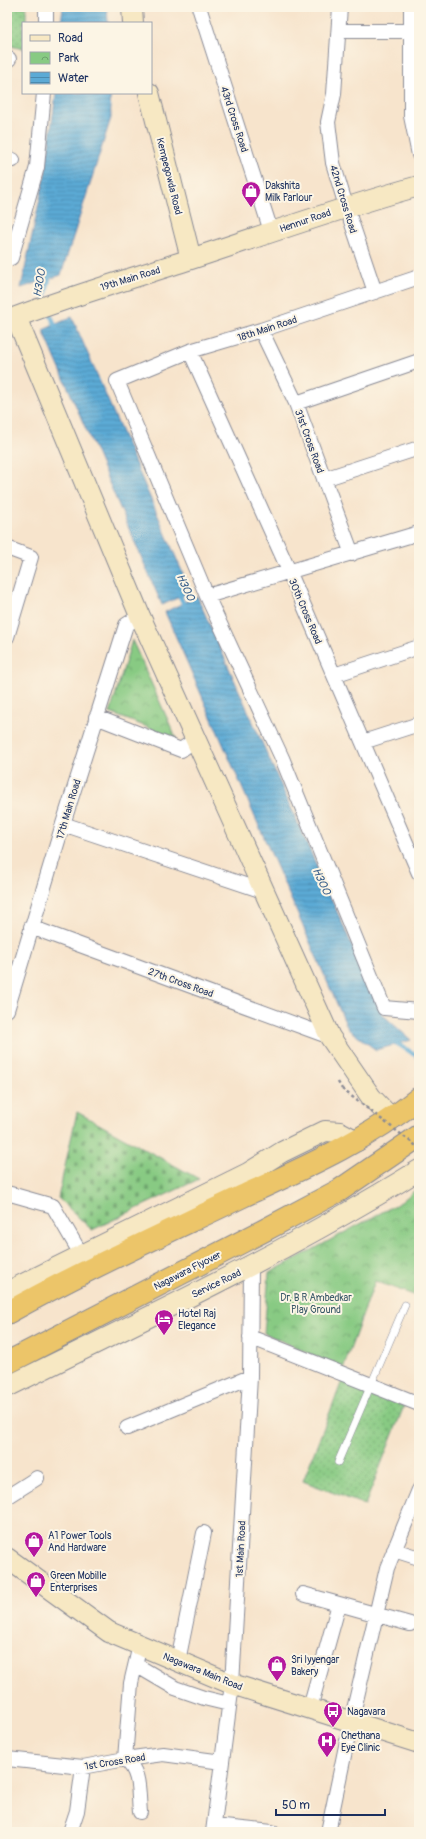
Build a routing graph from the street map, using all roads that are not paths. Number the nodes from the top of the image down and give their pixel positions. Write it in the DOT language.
graph roads {
  1 [pos="46,7"];
  2 [pos="132,7"];
  3 [pos="199,7"];
  4 [pos="340,7"];
  5 [pos="411,7"];
  6 [pos="46,22"];
  7 [pos="133,22"];
  8 [pos="340,31"];
  9 [pos="411,31"];
  10 [pos="44,94"];
  11 [pos="149,94"];
  12 [pos="419,155"];
  13 [pos="419,186"];
  14 [pos="346,206"];
  15 [pos="271,231"];
  16 [pos="12,258"];
  17 [pos="192,259"];
  18 [pos="419,278"];
  19 [pos="375,292"];
  20 [pos="261,330"];
  21 [pos="190,351"];
  22 [pos="419,361"];
  23 [pos="296,403"];
  24 [pos="419,448"];
  25 [pos="324,480"];
  26 [pos="419,533"];
  27 [pos="7,548"];
  28 [pos="352,554"];
  29 [pos="289,571"];
  30 [pos="207,596"];
  31 [pos="140,616"];
  32 [pos="7,637"];
  33 [pos="419,647"];
  34 [pos="334,675"];
  35 [pos="96,717"];
  36 [pos="419,724"];
  37 [pos="196,739"];
  38 [pos="363,742"];
  39 [pos="63,824"];
  40 [pos="415,852"];
  41 [pos="419,873"];
  42 [pos="266,892"];
  43 [pos="32,927"];
  44 [pos="7,1010"];
  45 [pos="419,1011"];
  46 [pos="330,1037"];
  47 [pos="419,1098"];
  48 [pos="392,1119"];
  49 [pos="419,1136"];
  50 [pos="357,1141"];
  51 [pos="419,1170"];
  52 [pos="7,1193"];
  53 [pos="82,1256"];
  54 [pos="251,1266"];
  55 [pos="7,1292"];
  56 [pos="405,1305"];
  57 [pos="7,1313"];
  58 [pos="250,1337"];
  59 [pos="7,1363"];
  60 [pos="250,1377"];
  61 [pos="372,1385"];
  62 [pos="7,1387"];
  63 [pos="419,1404"];
  64 [pos="127,1428"];
  65 [pos="338,1462"];
  66 [pos="37,1478"];
  67 [pos="419,1490"];
  68 [pos="7,1496"];
  69 [pos="204,1533"];
  70 [pos="394,1550"];
  71 [pos="7,1558"];
  72 [pos="419,1558"];
  73 [pos="304,1594"];
  74 [pos="339,1604"];
  75 [pos="376,1614"];
  76 [pos="410,1624"];
  77 [pos="140,1645"];
  78 [pos="178,1661"];
  79 [pos="136,1665"];
  80 [pos="232,1684"];
  81 [pos="229,1704"];
  82 [pos="310,1708"];
  83 [pos="351,1722"];
  84 [pos="419,1743"];
  85 [pos="7,1759"];
  86 [pos="125,1759"];
  87 [pos="222,1762"];
  88 [pos="83,1767"];
  89 [pos="140,1812"];
  90 [pos="214,1829"];
  91 [pos="70,1832"];
  92 [pos="272,1832"];
  93 [pos="328,1832"];
  1 -- 6 [label="street"];
  2 -- 7 [label="street"];
  3 -- 15 [label="street, 43rd Cross Road"];
  4 -- 8 [label="street, 42nd Cross Road"];
  5 -- 9 [label="street"];
  8 -- 9 [label="street"];
  8 -- 14 [label="street, 42nd Cross Road"];
  9 -- 12 [label="street"];
  10 -- 16 [label="street"];
  11 -- 17 [label="street, Kempegowda Road"];
  13 -- 14 [label="street, Hennur Road"];
  14 -- 15 [label="street, Hennur Road"];
  14 -- 19 [label="street, 42nd Cross Road"];
  15 -- 17 [label="street, Hennur Road"];
  17 -- 31 [label="street, 19th Main Road"];
  18 -- 19 [label="street, 18th Main Road"];
  19 -- 20 [label="street, 18th Main Road"];
  20 -- 21 [label="street, 18th Main Road"];
  20 -- 23 [label="street, 31st Cross Road"];
  21 -- 29 [label="street, 30th Cross Road"];
  21 -- 30 [label="street, 18th Main Road"];
  22 -- 23 [label="street"];
  23 -- 25 [label="street, 31st Cross Road"];
  24 -- 25 [label="street"];
  25 -- 28 [label="street, 31st Cross Road"];
  26 -- 28 [label="street"];
  27 -- 32 [label="street"];
  28 -- 29 [label="street"];
  29 -- 30 [label="street"];
  29 -- 34 [label="street, 30th Cross Road"];
  30 -- 45 [label="street"];
  31 -- 35 [label="street, 17th Main Road"];
  31 -- 37 [label="street"];
  33 -- 34 [label="street"];
  34 -- 38 [label="street, 30th Cross Road"];
  35 -- 37 [label="street"];
  35 -- 39 [label="street, 17th Main Road"];
  36 -- 38 [label="street"];
  37 -- 42 [label="street"];
  38 -- 40 [label="street, 30th Cross Road"];
  39 -- 42 [label="street"];
  39 -- 43 [label="street, 17th Main Road"];
  40 -- 41 [label="street, 30th Cross Road"];
  42 -- 46 [label="street"];
  43 -- 44 [label="street, 17th Main Road"];
  43 -- 46 [label="street, 27th Cross Road"];
  46 -- 48 [label="street"];
  47 -- 48 [label="highway"];
  48 -- 50 [label="highway"];
  49 -- 59 [label="highway, Nagawara Flyover"];
  50 -- 53 [label="street"];
  50 -- 57 [label="highway"];
  51 -- 54 [label="street, Service Road"];
  52 -- 53 [label="street"];
  53 -- 55 [label="street"];
  54 -- 58 [label="street, 1st Main Road"];
  54 -- 62 [label="street, Service Road"];
  56 -- 61 [label="lane"];
  58 -- 60 [label="street, 1st Main Road"];
  58 -- 61 [label="street"];
  60 -- 64 [label="street"];
  60 -- 80 [label="street, 1st Main Road"];
  61 -- 63 [label="street"];
  61 -- 65 [label="lane"];
  66 -- 68 [label="street"];
  67 -- 70 [label="street"];
  69 -- 78 [label="street"];
  70 -- 72 [label="street"];
  70 -- 75 [label="street"];
  71 -- 77 [label="street, Nagawara Main Road"];
  73 -- 74 [label="street"];
  74 -- 75 [label="street"];
  74 -- 82 [label="street"];
  75 -- 76 [label="street"];
  75 -- 83 [label="street"];
  77 -- 78 [label="street, Nagawara Main Road"];
  77 -- 79 [label="street"];
  78 -- 80 [label="street, Nagawara Main Road"];
  79 -- 81 [label="street"];
  79 -- 86 [label="street"];
  80 -- 81 [label="street, 1st Main Road"];
  80 -- 82 [label="street, Nagawara Main Road"];
  81 -- 87 [label="street, 1st Main Road"];
  82 -- 83 [label="street, Nagawara Main Road"];
  83 -- 84 [label="street, Nagawara Main Road"];
  83 -- 93 [label="street"];
  85 -- 88 [label="street, 1st Cross Road"];
  86 -- 87 [label="street, 1st Cross Road"];
  86 -- 88 [label="street, 1st Cross Road"];
  86 -- 89 [label="street"];
  87 -- 90 [label="street, 1st Main Road"];
  88 -- 91 [label="street"];
  90 -- 92 [label="street"];
}
